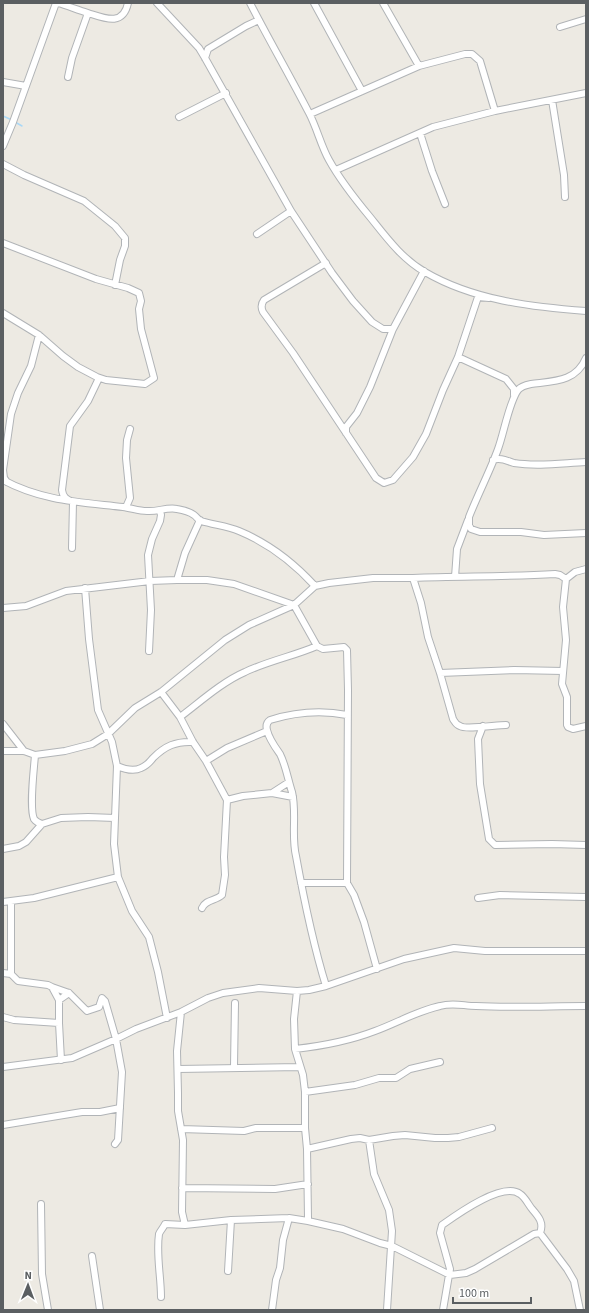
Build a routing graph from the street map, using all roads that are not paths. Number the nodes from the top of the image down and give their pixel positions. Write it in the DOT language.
graph roads {
  1 [pos="57,3"];
  2 [pos="128,3"];
  3 [pos="157,3"];
  4 [pos="250,3"];
  5 [pos="314,3"];
  6 [pos="383,3"];
  7 [pos="88,13"];
  8 [pos="586,19"];
  9 [pos="259,20"];
  10 [pos="560,27"];
  11 [pos="199,48"];
  12 [pos="208,48"];
  13 [pos="205,58"];
  14 [pos="419,66"];
  15 [pos="68,77"];
  16 [pos="3,82"];
  17 [pos="26,86"];
  18 [pos="362,91"];
  19 [pos="226,93"];
  20 [pos="586,93"];
  21 [pos="552,100"];
  22 [pos="495,111"];
  23 [pos="310,114"];
  24 [pos="179,117"];
  25 [pos="420,133"];
  26 [pos="3,146"];
  27 [pos="3,164"];
  28 [pos="336,170"];
  29 [pos="565,197"];
  30 [pos="446,204"];
  31 [pos="291,211"];
  32 [pos="257,234"];
  33 [pos="3,242"];
  34 [pos="326,263"];
  35 [pos="424,272"];
  36 [pos="115,285"];
  37 [pos="472,292"];
  38 [pos="478,297"];
  39 [pos="489,298"];
  40 [pos="586,311"];
  41 [pos="3,313"];
  42 [pos="393,329"];
  43 [pos="39,335"];
  44 [pos="458,356"];
  45 [pos="586,358"];
  46 [pos="99,378"];
  47 [pos="513,401"];
  48 [pos="130,429"];
  49 [pos="346,433"];
  50 [pos="498,448"];
  51 [pos="502,459"];
  52 [pos="493,460"];
  53 [pos="586,462"];
  54 [pos="3,470"];
  55 [pos="5,481"];
  56 [pos="73,502"];
  57 [pos="126,507"];
  58 [pos="160,511"];
  59 [pos="469,517"];
  60 [pos="200,520"];
  61 [pos="586,533"];
  62 [pos="72,548"];
  63 [pos="586,569"];
  64 [pos="455,577"];
  65 [pos="413,578"];
  66 [pos="566,579"];
  67 [pos="177,580"];
  68 [pos="150,581"];
  69 [pos="315,586"];
  70 [pos="85,588"];
  71 [pos="294,605"];
  72 [pos="3,608"];
  73 [pos="317,646"];
  74 [pos="149,651"];
  75 [pos="563,671"];
  76 [pos="440,673"];
  77 [pos="161,692"];
  78 [pos="347,715"];
  79 [pos="180,717"];
  80 [pos="3,724"];
  81 [pos="506,725"];
  82 [pos="483,726"];
  83 [pos="586,726"];
  84 [pos="267,731"];
  85 [pos="108,734"];
  86 [pos="193,742"];
  87 [pos="3,751"];
  88 [pos="24,751"];
  89 [pos="35,755"];
  90 [pos="206,761"];
  91 [pos="117,766"];
  92 [pos="289,782"];
  93 [pos="272,793"];
  94 [pos="293,797"];
  95 [pos="227,800"];
  96 [pos="116,818"];
  97 [pos="42,824"];
  98 [pos="586,845"];
  99 [pos="3,849"];
  100 [pos="118,877"];
  101 [pos="301,883"];
  102 [pos="347,883"];
  103 [pos="586,897"];
  104 [pos="478,898"];
  105 [pos="11,901"];
  106 [pos="3,902"];
  107 [pos="202,908"];
  108 [pos="586,951"];
  109 [pos="377,969"];
  110 [pos="3,973"];
  111 [pos="11,974"];
  112 [pos="326,986"];
  113 [pos="52,987"];
  114 [pos="297,991"];
  115 [pos="69,992"];
  116 [pos="59,1000"];
  117 [pos="235,1003"];
  118 [pos="586,1006"];
  119 [pos="182,1012"];
  120 [pos="3,1017"];
  121 [pos="167,1018"];
  122 [pos="59,1023"];
  123 [pos="116,1039"];
  124 [pos="295,1049"];
  125 [pos="61,1060"];
  126 [pos="440,1062"];
  127 [pos="3,1067"];
  128 [pos="234,1067"];
  129 [pos="300,1067"];
  130 [pos="178,1069"];
  131 [pos="305,1092"];
  132 [pos="120,1108"];
  133 [pos="3,1125"];
  134 [pos="305,1128"];
  135 [pos="492,1128"];
  136 [pos="181,1129"];
  137 [pos="369,1140"];
  138 [pos="115,1144"];
  139 [pos="307,1149"];
  140 [pos="308,1184"];
  141 [pos="182,1188"];
  142 [pos="41,1204"];
  143 [pos="289,1218"];
  144 [pos="231,1220"];
  145 [pos="308,1221"];
  146 [pos="184,1225"];
  147 [pos="540,1233"];
  148 [pos="392,1246"];
  149 [pos="92,1256"];
  150 [pos="228,1271"];
  151 [pos="450,1275"];
  152 [pos="161,1297"];
  153 [pos="48,1310"];
  154 [pos="100,1310"];
  155 [pos="272,1310"];
  156 [pos="387,1310"];
  157 [pos="443,1310"];
  158 [pos="580,1310"];
  1 -- 7 [label="street"];
  1 -- 17 [label="street"];
  2 -- 7 [label="street"];
  3 -- 11 [label="street"];
  4 -- 9 [label="street"];
  5 -- 18 [label="street"];
  6 -- 14 [label="street"];
  7 -- 15 [label="street"];
  8 -- 10 [label="street"];
  9 -- 12 [label="street"];
  9 -- 23 [label="street"];
  11 -- 12 [label="street"];
  11 -- 13 [label="street"];
  12 -- 13 [label="street"];
  13 -- 19 [label="street"];
  14 -- 18 [label="street"];
  14 -- 22 [label="street"];
  16 -- 17 [label="street"];
  17 -- 26 [label="street"];
  18 -- 23 [label="street"];
  19 -- 24 [label="street"];
  19 -- 31 [label="street"];
  20 -- 21 [label="street"];
  21 -- 22 [label="street"];
  21 -- 29 [label="street"];
  22 -- 25 [label="street"];
  23 -- 28 [label="street"];
  25 -- 28 [label="street"];
  25 -- 30 [label="street"];
  27 -- 36 [label="street"];
  28 -- 35 [label="street"];
  31 -- 32 [label="street"];
  31 -- 34 [label="street"];
  33 -- 36 [label="street"];
  34 -- 42 [label="street"];
  34 -- 49 [label="street"];
  35 -- 37 [label="street"];
  35 -- 42 [label="street"];
  36 -- 46 [label="street"];
  37 -- 38 [label="street"];
  37 -- 39 [label="street"];
  38 -- 39 [label="street"];
  38 -- 44 [label="street"];
  39 -- 40 [label="street"];
  41 -- 43 [label="street"];
  42 -- 49 [label="street"];
  43 -- 46 [label="street"];
  43 -- 54 [label="street"];
  44 -- 47 [label="street"];
  44 -- 49 [label="street"];
  45 -- 47 [label="street"];
  46 -- 56 [label="street"];
  47 -- 50 [label="street"];
  48 -- 57 [label="street"];
  50 -- 51 [label="street"];
  50 -- 52 [label="street"];
  51 -- 52 [label="street"];
  51 -- 53 [label="street"];
  52 -- 59 [label="street"];
  54 -- 55 [label="street"];
  55 -- 56 [label="street"];
  56 -- 57 [label="street"];
  56 -- 62 [label="street"];
  57 -- 58 [label="street"];
  58 -- 60 [label="street"];
  58 -- 68 [label="street"];
  59 -- 61 [label="street"];
  59 -- 64 [label="street"];
  60 -- 67 [label="street"];
  60 -- 69 [label="street"];
  63 -- 66 [label="street"];
  64 -- 65 [label="street"];
  64 -- 66 [label="street"];
  65 -- 69 [label="street"];
  65 -- 76 [label="street"];
  66 -- 75 [label="street"];
  67 -- 68 [label="street"];
  67 -- 71 [label="street"];
  68 -- 70 [label="street"];
  68 -- 74 [label="street"];
  69 -- 71 [label="street"];
  70 -- 72 [label="street"];
  70 -- 85 [label="street"];
  71 -- 73 [label="street"];
  71 -- 77 [label="street"];
  73 -- 78 [label="street"];
  73 -- 79 [label="street"];
  75 -- 76 [label="street"];
  75 -- 83 [label="street"];
  76 -- 82 [label="street"];
  77 -- 79 [label="street"];
  77 -- 85 [label="street"];
  78 -- 84 [label="street"];
  78 -- 102 [label="street"];
  79 -- 86 [label="street"];
  80 -- 88 [label="street"];
  81 -- 82 [label="street"];
  82 -- 98 [label="street"];
  84 -- 90 [label="street"];
  84 -- 92 [label="street"];
  85 -- 89 [label="street"];
  85 -- 91 [label="street"];
  86 -- 90 [label="street"];
  86 -- 91 [label="street"];
  87 -- 88 [label="street"];
  88 -- 89 [label="street"];
  89 -- 97 [label="street"];
  90 -- 95 [label="street"];
  91 -- 96 [label="street"];
  92 -- 93 [label="street"];
  92 -- 94 [label="street"];
  93 -- 94 [label="street"];
  93 -- 95 [label="street"];
  94 -- 101 [label="street"];
  95 -- 107 [label="street"];
  96 -- 97 [label="street"];
  96 -- 100 [label="street"];
  97 -- 99 [label="street"];
  100 -- 105 [label="street"];
  100 -- 121 [label="street"];
  101 -- 102 [label="street"];
  101 -- 112 [label="street"];
  102 -- 109 [label="street"];
  103 -- 104 [label="street"];
  105 -- 106 [label="street"];
  105 -- 111 [label="street"];
  108 -- 109 [label="street"];
  109 -- 112 [label="street"];
  110 -- 111 [label="street"];
  111 -- 113 [label="street"];
  112 -- 114 [label="street"];
  113 -- 115 [label="street"];
  113 -- 116 [label="street"];
  114 -- 119 [label="street"];
  114 -- 124 [label="street"];
  115 -- 116 [label="street"];
  115 -- 123 [label="street"];
  116 -- 122 [label="street"];
  117 -- 128 [label="street"];
  118 -- 124 [label="street"];
  119 -- 121 [label="street"];
  119 -- 130 [label="street"];
  120 -- 122 [label="street"];
  121 -- 123 [label="street"];
  122 -- 125 [label="street"];
  123 -- 125 [label="street"];
  123 -- 132 [label="street"];
  124 -- 129 [label="street"];
  125 -- 127 [label="street"];
  126 -- 131 [label="street"];
  128 -- 129 [label="street"];
  128 -- 130 [label="street"];
  129 -- 131 [label="street"];
  130 -- 136 [label="street"];
  131 -- 134 [label="street"];
  132 -- 133 [label="street"];
  132 -- 138 [label="street"];
  134 -- 136 [label="street"];
  134 -- 139 [label="street"];
  135 -- 137 [label="street"];
  136 -- 141 [label="street"];
  137 -- 139 [label="street"];
  137 -- 148 [label="street"];
  139 -- 140 [label="street"];
  140 -- 141 [label="street"];
  140 -- 145 [label="street"];
  141 -- 146 [label="street"];
  142 -- 153 [label="street"];
  143 -- 144 [label="street"];
  143 -- 145 [label="street"];
  143 -- 155 [label="street"];
  144 -- 146 [label="street"];
  144 -- 150 [label="street"];
  145 -- 148 [label="street"];
  146 -- 152 [label="street"];
  147 -- 151 [label="street"];
  147 -- 151 [label="street"];
  147 -- 158 [label="street"];
  148 -- 151 [label="street"];
  148 -- 156 [label="street"];
  149 -- 154 [label="street"];
  151 -- 157 [label="street"];
}
